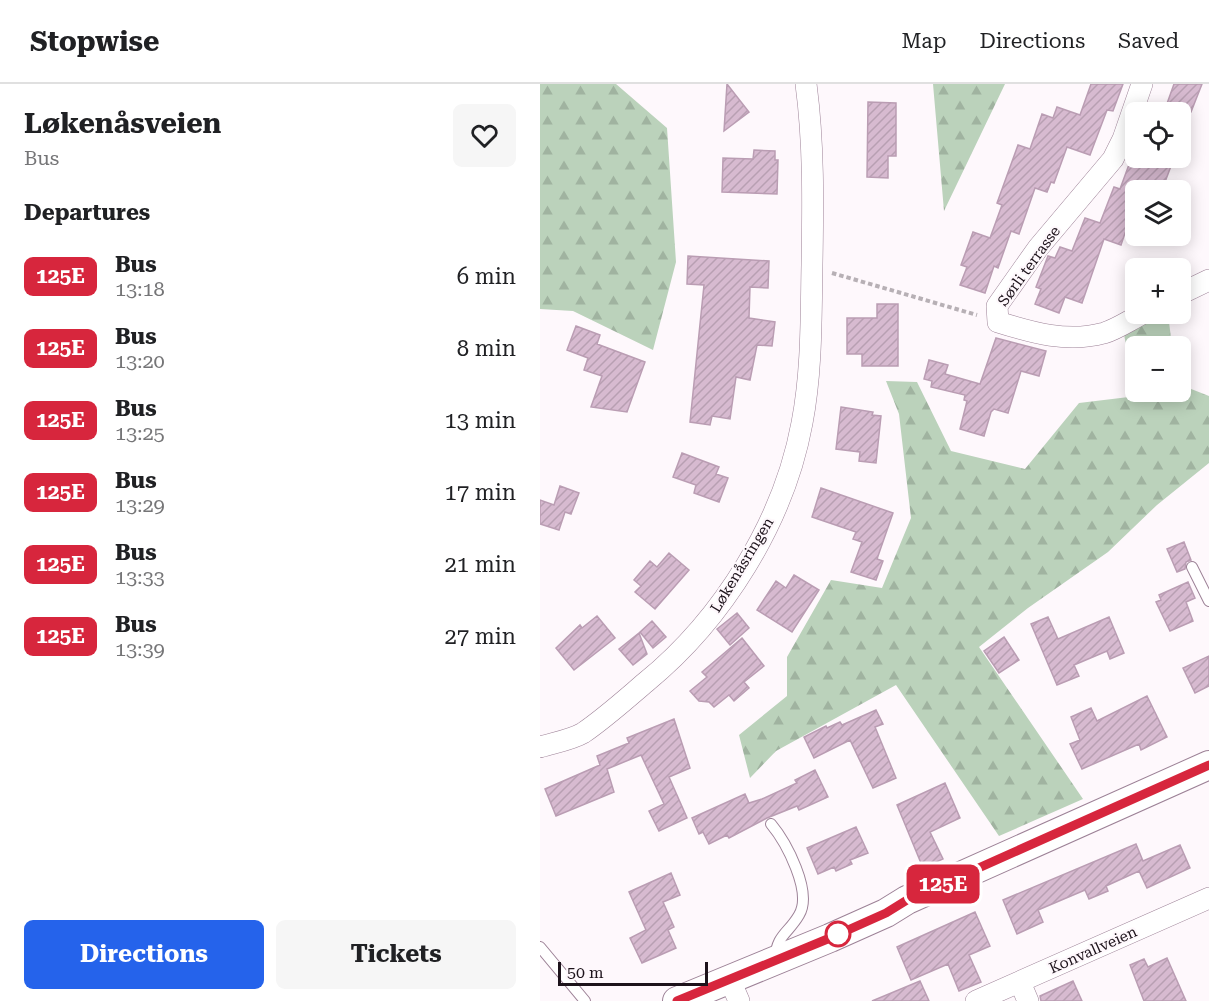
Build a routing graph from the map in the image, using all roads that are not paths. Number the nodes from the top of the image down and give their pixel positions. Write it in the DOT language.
graph roads {
  1 [pos="806,84"];
  2 [pos="1142,84"];
  3 [pos="1209,280"];
  4 [pos="1191,289"];
  5 [pos="1125,322"];
  6 [pos="1192,567"];
  7 [pos="1209,601"];
  8 [pos="540,747"];
  9 [pos="1209,765"];
  10 [pos="771,824"];
  11 [pos="1209,898"];
  12 [pos="540,947"];
  13 [pos="775,959"];
  14 [pos="734,989"];
  15 [pos="1024,991"];
  16 [pos="585,1001"];
  17 [pos="677,1001"];
  18 [pos="976,1001"];
  1 -- 8 [label="street, Løkenåsringen"];
  2 -- 5 [label="street, Sørli terrasse"];
  3 -- 4 [label="street"];
  6 -- 7 [label="lane"];
  9 -- 13 [label="street"];
  10 -- 13 [label="lane"];
  11 -- 15 [label="street, Konvallveien"];
  12 -- 16 [label="lane"];
  13 -- 14 [label="street"];
  14 -- 17 [label="street"];
  15 -- 18 [label="street, Konvallveien"];
}
